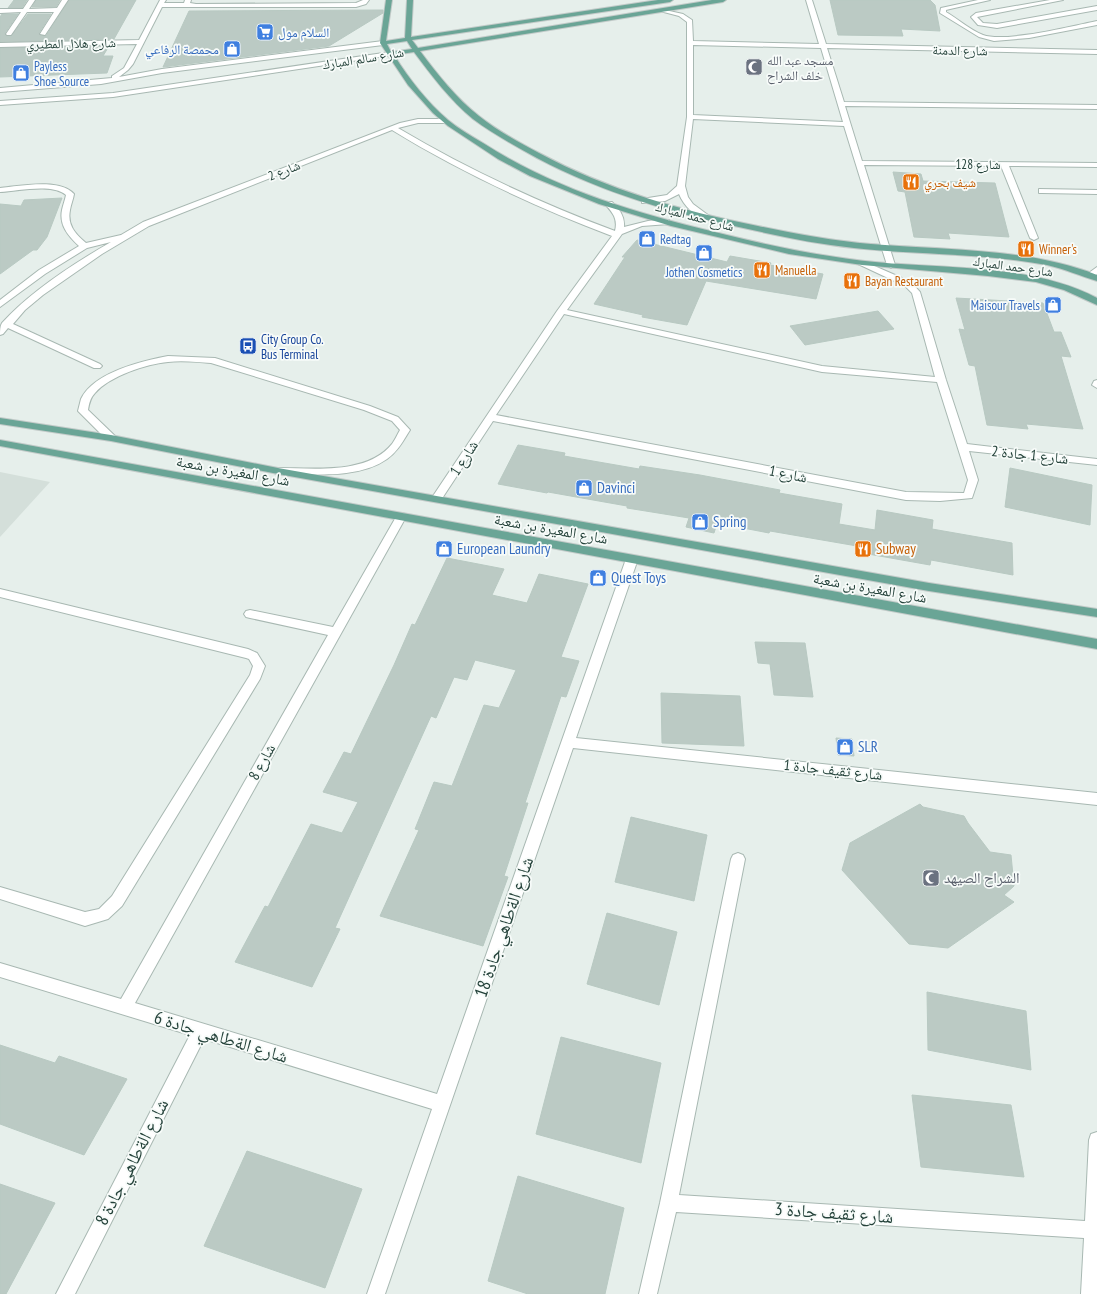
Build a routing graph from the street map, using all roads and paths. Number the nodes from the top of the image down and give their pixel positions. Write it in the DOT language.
graph roads {
  1 [pos="32,0"];
  2 [pos="65,0"];
  3 [pos="366,0"];
  4 [pos="389,0"];
  5 [pos="410,0"];
  6 [pos="670,0"];
  7 [pos="724,0"];
  8 [pos="809,0"];
  9 [pos="987,0"];
  10 [pos="1060,0"];
  11 [pos="162,2"];
  12 [pos="188,2"];
  13 [pos="1036,2"];
  14 [pos="1097,8"];
  15 [pos="58,10"];
  16 [pos="662,10"];
  17 [pos="0,11"];
  18 [pos="25,11"];
  19 [pos="1062,14"];
  20 [pos="1097,20"];
  21 [pos="1097,24"];
  22 [pos="509,25"];
  23 [pos="9,34"];
  24 [pos="43,34"];
  25 [pos="513,34"];
  26 [pos="1029,36"];
  27 [pos="989,38"];
  28 [pos="408,39"];
  29 [pos="141,42"];
  30 [pos="383,43"];
  31 [pos="690,43"];
  32 [pos="0,45"];
  33 [pos="824,47"];
  34 [pos="416,50"];
  35 [pos="984,50"];
  36 [pos="1043,51"];
  37 [pos="1097,52"];
  38 [pos="390,54"];
  39 [pos="132,59"];
  40 [pos="254,60"];
  41 [pos="162,71"];
  42 [pos="223,79"];
  43 [pos="101,82"];
  44 [pos="0,90"];
  45 [pos="0,103"];
  46 [pos="841,104"];
  47 [pos="1097,107"];
  48 [pos="690,117"];
  49 [pos="445,121"];
  50 [pos="847,124"];
  51 [pos="393,128"];
  52 [pos="860,164"];
  53 [pos="1004,164"];
  54 [pos="1097,165"];
  55 [pos="680,186"];
  56 [pos="0,190"];
  57 [pos="1042,191"];
  58 [pos="1097,192"];
  59 [pos="645,201"];
  60 [pos="609,204"];
  61 [pos="708,218"];
  62 [pos="666,222"];
  63 [pos="618,233"];
  64 [pos="126,235"];
  65 [pos="1034,238"];
  66 [pos="84,246"];
  67 [pos="885,248"];
  68 [pos="860,263"];
  69 [pos="891,265"];
  70 [pos="1097,270"];
  71 [pos="1093,277"];
  72 [pos="1097,302"];
  73 [pos="0,304"];
  74 [pos="561,311"];
  75 [pos="3,328"];
  76 [pos="97,366"];
  77 [pos="941,380"];
  78 [pos="490,417"];
  79 [pos="0,421"];
  80 [pos="111,438"];
  81 [pos="0,443"];
  82 [pos="962,447"];
  83 [pos="1097,462"];
  84 [pos="278,470"];
  85 [pos="437,498"];
  86 [pos="401,517"];
  87 [pos="632,559"];
  88 [pos="0,593"];
  89 [pos="1094,612"];
  90 [pos="250,614"];
  91 [pos="336,632"];
  92 [pos="1097,644"];
  93 [pos="568,742"];
  94 [pos="1097,799"];
  95 [pos="738,859"];
  96 [pos="0,893"];
  97 [pos="0,970"];
  98 [pos="124,1008"];
  99 [pos="200,1031"];
  100 [pos="442,1104"];
  101 [pos="1097,1140"];
  102 [pos="669,1203"];
  103 [pos="1093,1230"];
  104 [pos="65,1294"];
  105 [pos="376,1294"];
  106 [pos="648,1294"];
  107 [pos="1090,1294"];
  1 -- 18 [label="street"];
  2 -- 15 [label="street"];
  3 -- 12 [label="street"];
  4 -- 30 [label="main road"];
  5 -- 28 [label="main road"];
  6 -- 22 [label="main road, شارع سالم المبارك"];
  7 -- 16 [label="main road, شارع سالم المبارك"];
  8 -- 33 [label="street"];
  9 -- 27 [label="street"];
  10 -- 13 [label="street"];
  11 -- 12 [label="street"];
  11 -- 29 [label="street"];
  13 -- 19 [label="street"];
  14 -- 19 [label="street"];
  15 -- 18 [label="street"];
  15 -- 24 [label="street"];
  16 -- 25 [label="main road, شارع سالم المبارك"];
  16 -- 31 [label="street"];
  17 -- 18 [label="street"];
  18 -- 23 [label="street"];
  19 -- 20 [label="street"];
  21 -- 26 [label="street"];
  22 -- 25 [label="main road"];
  22 -- 28 [label="main road, شارع سالم المبارك"];
  25 -- 34 [label="main road, شارع سالم المبارك"];
  26 -- 27 [label="street"];
  26 -- 36 [label="street"];
  27 -- 35 [label="street"];
  28 -- 30 [label="main road, شارع سالم المبارك"];
  28 -- 34 [label="main road, شارع حمد المبارك"];
  29 -- 32 [label="street, شارع هلال المطيري"];
  29 -- 39 [label="street"];
  30 -- 38 [label="main road, شارع حمد المبارك"];
  30 -- 40 [label="street, شارع سالم المبارك"];
  31 -- 33 [label="street, شارع الدمنة"];
  31 -- 48 [label="street"];
  33 -- 35 [label="street, شارع الدمنة"];
  33 -- 46 [label="street"];
  34 -- 38 [label="main road, شارع سالم المبارك"];
  34 -- 59 [label="main road, شارع حمد المبارك"];
  35 -- 36 [label="street, شارع الدمنة"];
  36 -- 37 [label="street, شارع الدمنة"];
  38 -- 42 [label="street, شارع سالم المبارك"];
  38 -- 49 [label="main road, شارع حمد المبارك"];
  39 -- 41 [label="street"];
  39 -- 43 [label="street"];
  40 -- 41 [label="street, شارع سالم المبارك"];
  40 -- 42 [label="street"];
  41 -- 43 [label="street, شارع سالم المبارك"];
  42 -- 45 [label="street, شارع سالم المبارك"];
  43 -- 44 [label="street, شارع سالم المبارك"];
  46 -- 47 [label="street"];
  46 -- 50 [label="street"];
  48 -- 50 [label="street"];
  48 -- 55 [label="street"];
  49 -- 51 [label="street, شارع 2"];
  49 -- 60 [label="main road, شارع حمد المبارك"];
  50 -- 52 [label="street"];
  51 -- 63 [label="street"];
  51 -- 64 [label="street, شارع 2"];
  52 -- 53 [label="street, شارع 128"];
  52 -- 67 [label="street"];
  53 -- 54 [label="street, شارع 128"];
  53 -- 65 [label="street"];
  55 -- 59 [label="street"];
  55 -- 61 [label="street"];
  56 -- 66 [label="street"];
  57 -- 58 [label="street"];
  59 -- 61 [label="main road, شارع حمد المبارك"];
  60 -- 62 [label="main road, شارع حمد المبارك"];
  60 -- 63 [label="street"];
  61 -- 67 [label="main road, شارع حمد المبارك"];
  62 -- 63 [label="street"];
  62 -- 68 [label="main road, شارع حمد المبارك"];
  63 -- 74 [label="street, شارع 1"];
  64 -- 66 [label="street, شارع 2"];
  64 -- 75 [label="street, شارع 2"];
  66 -- 73 [label="street, شارع 2"];
  67 -- 69 [label="street"];
  67 -- 71 [label="main road, شارع حمد المبارك"];
  68 -- 69 [label="main road, شارع حمد المبارك"];
  68 -- 77 [label="street, شارع 1"];
  69 -- 72 [label="main road, شارع حمد المبارك"];
  70 -- 71 [label="street"];
  74 -- 77 [label="street"];
  74 -- 78 [label="street, شارع 1"];
  75 -- 76 [label="street"];
  77 -- 82 [label="street, شارع 1"];
  78 -- 82 [label="street, شارع 1"];
  78 -- 85 [label="street, شارع 1"];
  79 -- 80 [label="main road, شارع المغيرة بن شعبة"];
  80 -- 84 [label="main road, شارع المغيرة بن شعبة"];
  80 -- 84 [label="street"];
  81 -- 86 [label="main road, شارع المغيرة بن شعبة"];
  82 -- 83 [label="street, شارع 1 جادة 2"];
  84 -- 85 [label="main road, شارع المغيرة بن شعبة"];
  85 -- 89 [label="main road, شارع المغيرة بن شعبة"];
  86 -- 87 [label="main road, شارع المغيرة بن شعبة"];
  86 -- 91 [label="street, شارع 8"];
  87 -- 92 [label="main road, شارع المغيرة بن شعبة"];
  87 -- 93 [label="street, شارع الةطاهي جادة 18"];
  88 -- 96 [label="street"];
  90 -- 91 [label="street"];
  91 -- 98 [label="street, شارع 8"];
  93 -- 94 [label="street, شارع ثقيف جادة 1"];
  93 -- 100 [label="street, شارع الةطاهي جادة 18"];
  95 -- 102 [label="street"];
  97 -- 98 [label="street, شارع الةطاهي جادة 6"];
  98 -- 99 [label="street, شارع الةطاهي جادة 6"];
  99 -- 100 [label="street, شارع الةطاهي جادة 6"];
  99 -- 104 [label="street, شارع الةطاهي جادة 8"];
  100 -- 105 [label="street, شارع الةطاهي جادة 18"];
  101 -- 103 [label="street"];
  102 -- 103 [label="street, شارع ثقيف جادة 3"];
  102 -- 106 [label="street"];
  103 -- 107 [label="street"];
}
